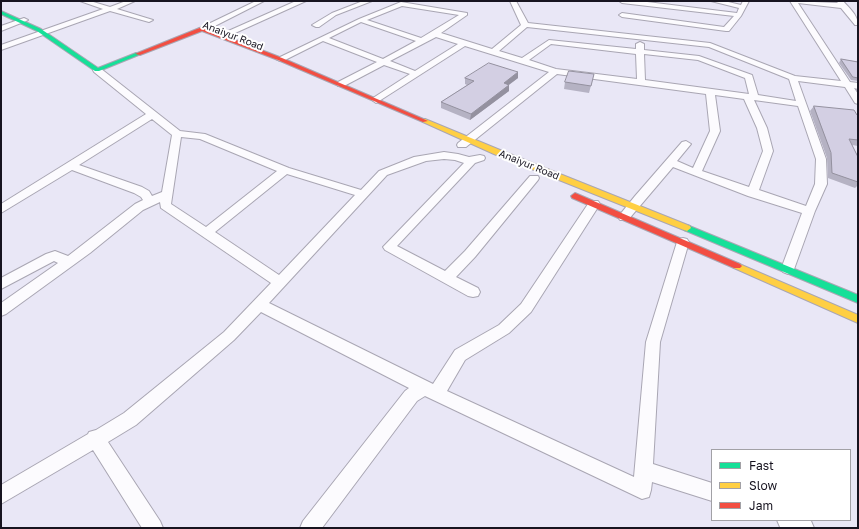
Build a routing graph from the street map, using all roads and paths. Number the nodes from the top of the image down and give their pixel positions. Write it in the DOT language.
graph roads {
  1 [pos="83,1"];
  2 [pos="132,1"];
  3 [pos="244,1"];
  4 [pos="303,1"];
  5 [pos="369,1"];
  6 [pos="513,1"];
  7 [pos="622,1"];
  8 [pos="714,1"];
  9 [pos="792,1"];
  10 [pos="258,2"];
  11 [pos="744,4"];
  12 [pos="842,4"];
  13 [pos="110,9"];
  14 [pos="1,12"];
  15 [pos="738,15"];
  16 [pos="24,20"];
  17 [pos="149,20"];
  18 [pos="361,20"];
  19 [pos="858,23"];
  20 [pos="316,25"];
  21 [pos="525,25"];
  22 [pos="622,25"];
  23 [pos="1,29"];
  24 [pos="202,29"];
  25 [pos="45,32"];
  26 [pos="193,33"];
  27 [pos="435,34"];
  28 [pos="221,36"];
  29 [pos="324,38"];
  30 [pos="640,38"];
  31 [pos="422,41"];
  32 [pos="464,43"];
  33 [pos="1,48"];
  34 [pos="493,52"];
  35 [pos="641,52"];
  36 [pos="280,59"];
  37 [pos="523,61"];
  38 [pos="384,62"];
  39 [pos="97,70"];
  40 [pos="555,71"];
  41 [pos="416,74"];
  42 [pos="793,78"];
  43 [pos="641,82"];
  44 [pos="341,84"];
  45 [pos="847,85"];
  46 [pos="858,86"];
  47 [pos="710,91"];
  48 [pos="751,97"];
  49 [pos="376,100"];
  50 [pos="858,101"];
  51 [pos="805,105"];
  52 [pos="153,114"];
  53 [pos="177,134"];
  54 [pos="465,142"];
  55 [pos="686,144"];
  56 [pos="479,160"];
  57 [pos="672,163"];
  58 [pos="72,166"];
  59 [pos="285,170"];
  60 [pos="696,173"];
  61 [pos="534,178"];
  62 [pos="568,193"];
  63 [pos="752,193"];
  64 [pos="167,194"];
  65 [pos="362,194"];
  66 [pos="150,202"];
  67 [pos="594,204"];
  68 [pos="632,204"];
  69 [pos="1,209"];
  70 [pos="809,211"];
  71 [pos="624,218"];
  72 [pos="206,233"];
  73 [pos="683,242"];
  74 [pos="68,262"];
  75 [pos="788,269"];
  76 [pos="447,278"];
  77 [pos="280,282"];
  78 [pos="1,284"];
  79 [pos="473,292"];
  80 [pos="858,299"];
  81 [pos="259,304"];
  82 [pos="1,310"];
  83 [pos="858,319"];
  84 [pos="430,391"];
  85 [pos="95,438"];
  86 [pos="643,470"];
  87 [pos="711,492"];
  88 [pos="1,495"];
  89 [pos="789,521"];
  90 [pos="153,528"];
  91 [pos="310,528"];
  92 [pos="804,528"];
  1 -- 13 [label="street"];
  2 -- 13 [label="street"];
  3 -- 10 [label="street"];
  4 -- 28 [label="street"];
  5 -- 20 [label="street"];
  6 -- 21 [label="street"];
  7 -- 15 [label="street"];
  7 -- 22 [label="street"];
  8 -- 11 [label="street"];
  9 -- 12 [label="street"];
  9 -- 45 [label="street"];
  10 -- 24 [label="street"];
  11 -- 15 [label="street"];
  12 -- 19 [label="street"];
  13 -- 17 [label="street"];
  13 -- 25 [label="street"];
  14 -- 16 [label="main road"];
  15 -- 22 [label="street"];
  16 -- 23 [label="street"];
  16 -- 25 [label="main road"];
  18 -- 27 [label="street"];
  18 -- 29 [label="street"];
  18 -- 31 [label="street"];
  21 -- 22 [label="street"];
  21 -- 34 [label="street"];
  22 -- 30 [label="street"];
  24 -- 26 [label="main road, Anaiyur Road"];
  24 -- 28 [label="main road, Anaiyur Road"];
  25 -- 33 [label="street"];
  25 -- 39 [label="main road"];
  26 -- 39 [label="main road"];
  26 -- 54 [label="main road, Anaiyur Road"];
  27 -- 31 [label="street"];
  27 -- 32 [label="street"];
  28 -- 36 [label="main road, Anaiyur Road"];
  29 -- 36 [label="street"];
  29 -- 38 [label="street"];
  30 -- 35 [label="street"];
  30 -- 42 [label="street"];
  31 -- 38 [label="street"];
  32 -- 34 [label="street"];
  32 -- 41 [label="street"];
  34 -- 37 [label="street"];
  35 -- 37 [label="street"];
  35 -- 43 [label="street"];
  35 -- 48 [label="street"];
  36 -- 44 [label="main road, Anaiyur Road"];
  37 -- 40 [label="street"];
  38 -- 41 [label="street"];
  38 -- 44 [label="street"];
  39 -- 52 [label="street"];
  40 -- 43 [label="street"];
  40 -- 54 [label="street"];
  41 -- 49 [label="street"];
  42 -- 45 [label="street"];
  42 -- 51 [label="street"];
  43 -- 47 [label="street"];
  44 -- 49 [label="main road, Anaiyur Road"];
  45 -- 46 [label="street"];
  45 -- 50 [label="street"];
  47 -- 48 [label="street"];
  47 -- 60 [label="street"];
  48 -- 51 [label="street"];
  48 -- 63 [label="street"];
  49 -- 54 [label="main road, Anaiyur Road"];
  51 -- 70 [label="street"];
  52 -- 53 [label="street"];
  52 -- 58 [label="street"];
  53 -- 59 [label="street"];
  53 -- 64 [label="street"];
  54 -- 56 [label="main road, Anaiyur Road"];
  54 -- 68 [label="main road, Anaiyur Road"];
  55 -- 57 [label="street"];
  56 -- 65 [label="street"];
  56 -- 76 [label="street"];
  57 -- 60 [label="street"];
  57 -- 68 [label="street"];
  58 -- 66 [label="street"];
  58 -- 69 [label="street"];
  59 -- 65 [label="street"];
  59 -- 72 [label="street"];
  60 -- 63 [label="street"];
  61 -- 76 [label="street"];
  62 -- 67 [label="main road"];
  63 -- 70 [label="street"];
  64 -- 66 [label="street"];
  64 -- 72 [label="street"];
  65 -- 77 [label="street"];
  66 -- 74 [label="street"];
  67 -- 71 [label="main road"];
  67 -- 84 [label="street"];
  68 -- 71 [label="street"];
  68 -- 75 [label="main road, Anaiyur Road"];
  70 -- 75 [label="street"];
  71 -- 73 [label="main road"];
  72 -- 77 [label="street"];
  73 -- 83 [label="main road"];
  73 -- 86 [label="street"];
  74 -- 78 [label="street"];
  74 -- 82 [label="street"];
  75 -- 80 [label="main road, Anaiyur Road"];
  76 -- 79 [label="street"];
  77 -- 81 [label="street"];
  81 -- 84 [label="street"];
  81 -- 85 [label="street"];
  84 -- 86 [label="street"];
  84 -- 91 [label="street"];
  85 -- 88 [label="street"];
  85 -- 90 [label="street"];
  86 -- 87 [label="street"];
  89 -- 92 [label="street"];
}
